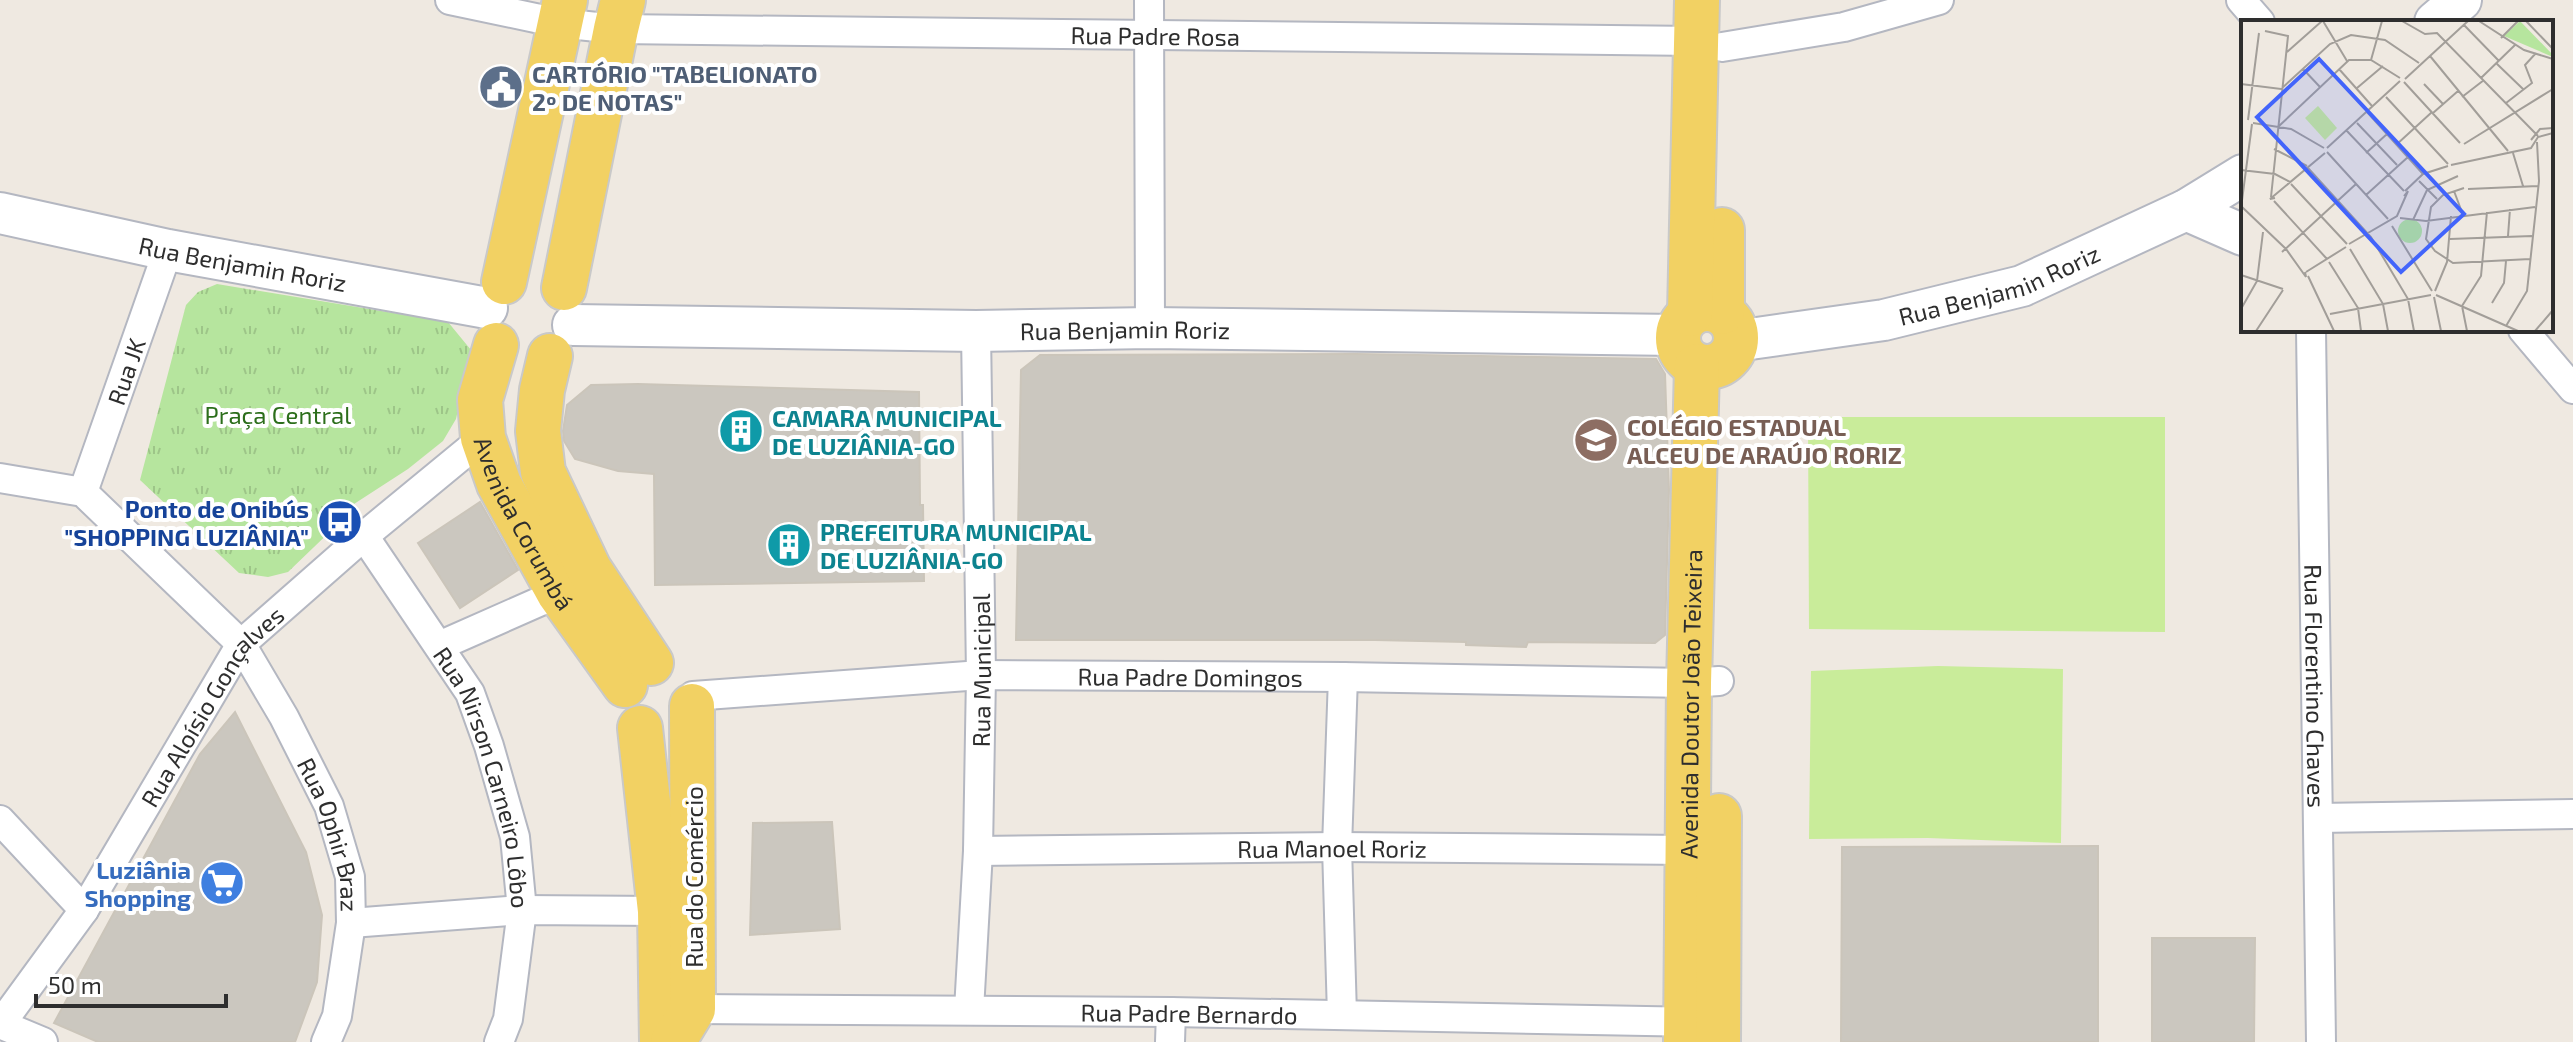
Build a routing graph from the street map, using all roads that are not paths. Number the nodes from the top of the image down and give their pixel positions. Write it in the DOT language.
graph roads {
  1 [pos="450,0"];
  2 [pos="1149,0"];
  3 [pos="1722,0"];
  4 [pos="1939,0"];
  5 [pos="2241,0"];
  6 [pos="2461,0"];
  7 [pos="562,12"];
  8 [pos="619,14"];
  9 [pos="2258,20"];
  10 [pos="2437,20"];
  11 [pos="1705,29"];
  12 [pos="1148,36"];
  13 [pos="2241,176"];
  14 [pos="2186,210"];
  15 [pos="0,213"];
  16 [pos="2241,234"];
  17 [pos="168,250"];
  18 [pos="495,311"];
  19 [pos="563,323"];
  20 [pos="1150,328"];
  21 [pos="976,331"];
  22 [pos="2311,332"];
  23 [pos="2525,332"];
  24 [pos="1707,339"];
  25 [pos="2573,389"];
  26 [pos="483,438"];
  27 [pos="0,478"];
  28 [pos="83,492"];
  29 [pos="364,536"];
  30 [pos="559,593"];
  31 [pos="241,644"];
  32 [pos="439,646"];
  33 [pos="638,674"];
  34 [pos="981,675"];
  35 [pos="1343,677"];
  36 [pos="1704,682"];
  37 [pos="692,701"];
  38 [pos="640,728"];
  39 [pos="2573,814"];
  40 [pos="2318,818"];
  41 [pos="0,820"];
  42 [pos="1337,847"];
  43 [pos="1688,850"];
  44 [pos="978,851"];
  45 [pos="84,910"];
  46 [pos="522,910"];
  47 [pos="660,911"];
  48 [pos="351,923"];
  49 [pos="969,1010"];
  50 [pos="1171,1012"];
  51 [pos="1342,1015"];
  52 [pos="0,1024"];
  53 [pos="683,1026"];
  54 [pos="1702,1032"];
  55 [pos="43,1042"];
  56 [pos="326,1042"];
  57 [pos="499,1042"];
  58 [pos="662,1042"];
  59 [pos="1170,1042"];
  60 [pos="2321,1042"];
  1 -- 7 [label="street"];
  2 -- 12 [label="street"];
  3 -- 11 [label="main road, Avenida Doutor João Teixeira"];
  4 -- 11 [label="street, Rua Padre Rosa"];
  5 -- 9 [label="street"];
  6 -- 10 [label="street"];
  7 -- 8 [label="street, Rua Padre Rosa"];
  7 -- 18 [label="main road, Avenida Corumbá"];
  8 -- 12 [label="street, Rua Padre Rosa"];
  8 -- 19 [label="main road, Avenida Corumbá"];
  11 -- 12 [label="street, Rua Padre Rosa"];
  11 -- 24 [label="main road, Avenida Doutor João Teixeira"];
  12 -- 20 [label="street"];
  13 -- 14 [label="street, Rua Benjamin Roriz"];
  14 -- 16 [label="street"];
  14 -- 24 [label="street, Rua Benjamin Roriz"];
  15 -- 17 [label="street, Rua Benjamin Roriz"];
  17 -- 18 [label="street, Rua Benjamin Roriz"];
  17 -- 28 [label="street, Rua JK"];
  18 -- 19 [label="main road"];
  18 -- 19 [label="main road"];
  18 -- 26 [label="main road, Avenida Corumbá"];
  19 -- 21 [label="street, Rua Benjamin Roriz"];
  19 -- 33 [label="main road, Avenida Corumbá"];
  20 -- 21 [label="street, Rua Benjamin Roriz"];
  20 -- 24 [label="street, Rua Benjamin Roriz"];
  21 -- 34 [label="street, Rua Municipal"];
  22 -- 40 [label="street, Rua Florentino Chaves"];
  23 -- 25 [label="street"];
  24 -- 36 [label="main road, Avenida Doutor João Teixeira"];
  26 -- 29 [label="street, Rua Aloísio Gonçalves"];
  26 -- 30 [label="main road, Avenida Corumbá"];
  27 -- 28 [label="street"];
  28 -- 31 [label="street, Rua Ophir Braz"];
  29 -- 31 [label="street, Rua Aloísio Gonçalves"];
  29 -- 32 [label="street, Rua Nirson Carneiro Lôbo"];
  30 -- 32 [label="street"];
  30 -- 33 [label="main road, Avenida Corumbá"];
  31 -- 45 [label="street, Rua Aloísio Gonçalves"];
  31 -- 48 [label="street, Rua Ophir Braz"];
  32 -- 46 [label="street, Rua Nirson Carneiro Lôbo"];
  33 -- 37 [label="main road"];
  33 -- 38 [label="main road"];
  34 -- 35 [label="street, Rua Padre Domingos"];
  34 -- 37 [label="street, Rua Padre Domingos"];
  34 -- 44 [label="street, Rua Municipal"];
  35 -- 36 [label="street, Rua Padre Domingos"];
  35 -- 42 [label="street"];
  36 -- 43 [label="main road, Avenida Doutor João Teixeira"];
  36 -- 54 [label="main road, Avenida Doutor João Teixeira"];
  37 -- 38 [label="main road"];
  37 -- 53 [label="main road, Rua do Comércio"];
  38 -- 47 [label="main road, Rua do Comércio"];
  39 -- 40 [label="street"];
  40 -- 60 [label="street, Rua Florentino Chaves"];
  41 -- 45 [label="street"];
  42 -- 43 [label="street, Rua Manoel Roriz"];
  42 -- 44 [label="street, Rua Manoel Roriz"];
  42 -- 51 [label="street"];
  43 -- 54 [label="main road, Avenida Doutor João Teixeira"];
  44 -- 49 [label="street, Rua Municipal"];
  45 -- 52 [label="street, Rua Aloísio Gonçalves"];
  46 -- 47 [label="street"];
  46 -- 48 [label="street"];
  46 -- 57 [label="street, Rua Nirson Carneiro Lôbo"];
  47 -- 58 [label="main road, Rua do Comércio"];
  48 -- 56 [label="street, Rua Ophir Braz"];
  49 -- 50 [label="street, Rua Padre Bernardo"];
  49 -- 53 [label="street, Rua Padre Bernardo"];
  50 -- 51 [label="street, Rua Padre Bernardo"];
  50 -- 59 [label="street"];
  51 -- 54 [label="street, Rua Padre Bernardo"];
  52 -- 55 [label="street"];
}
